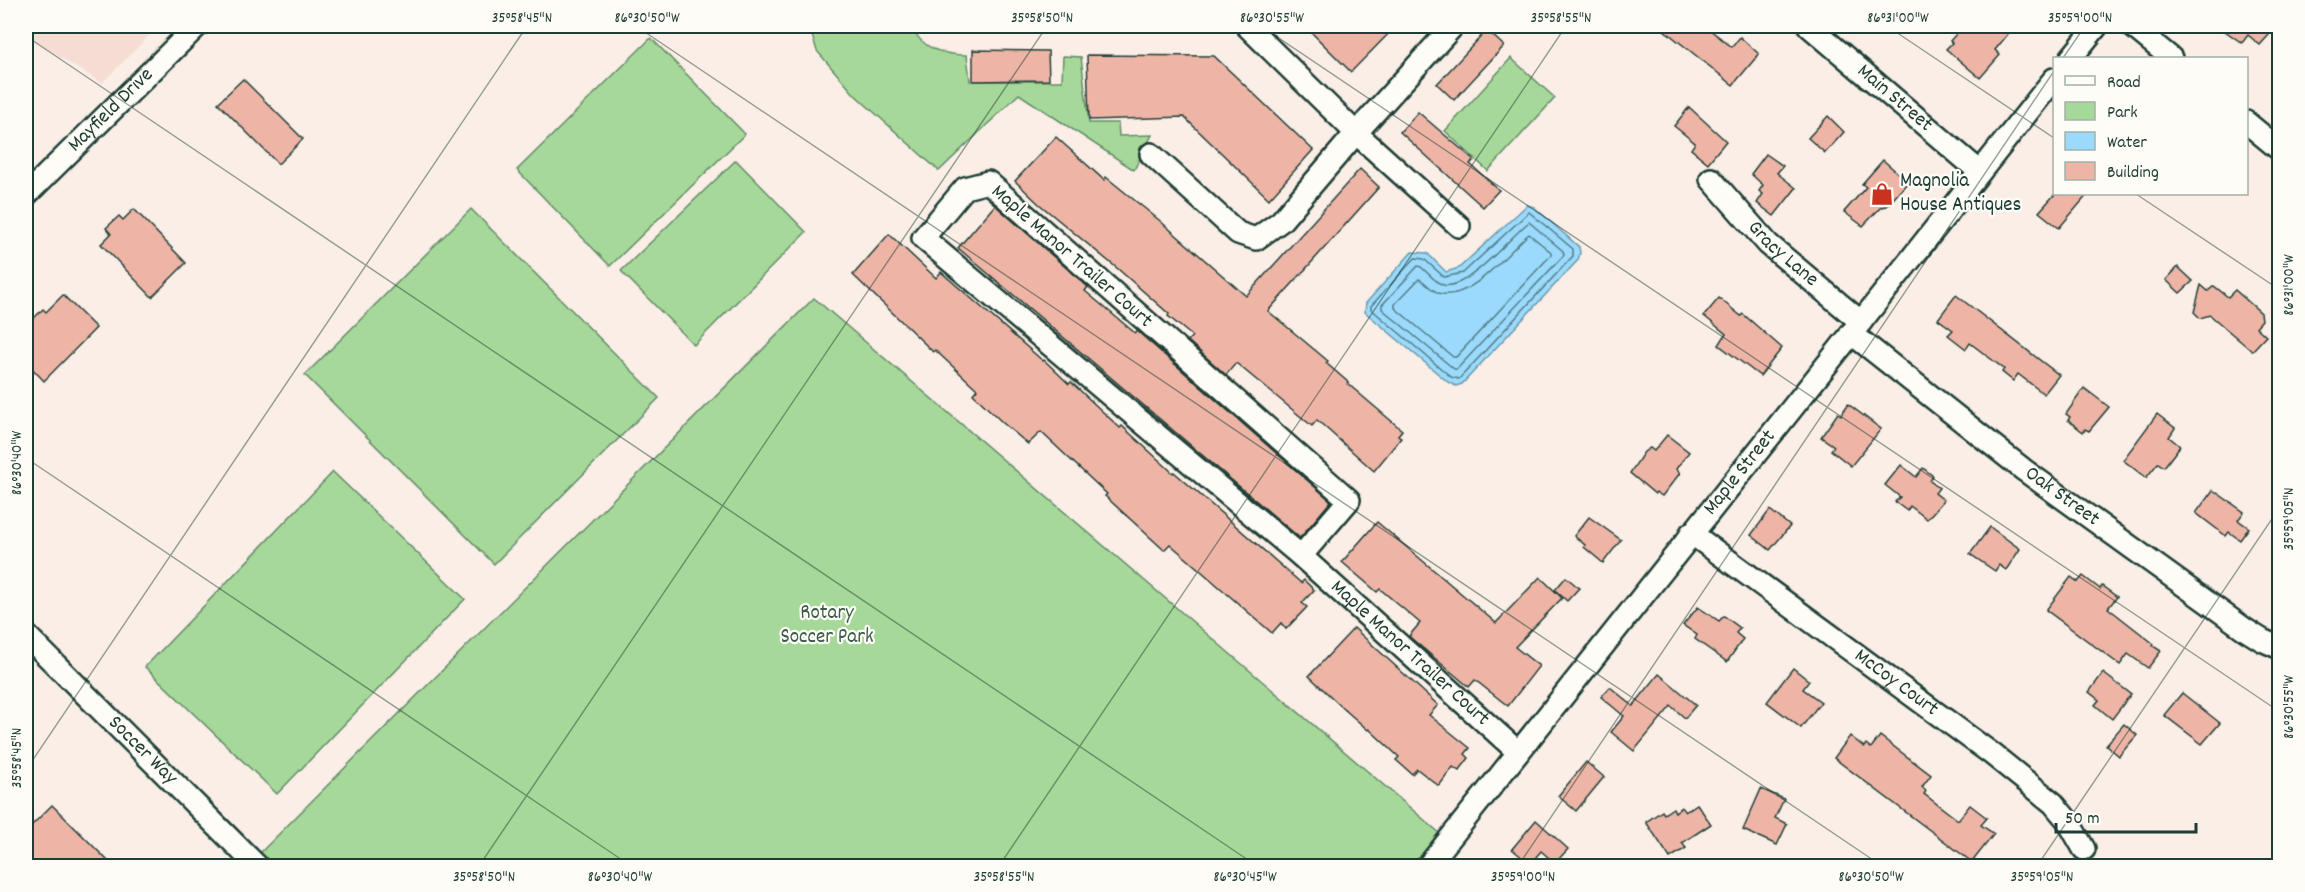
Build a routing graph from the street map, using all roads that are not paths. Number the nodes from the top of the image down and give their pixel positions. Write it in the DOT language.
graph roads {
  1 [pos="197,26"];
  2 [pos="1247,26"];
  3 [pos="1451,26"];
  4 [pos="1809,26"];
  5 [pos="2097,26"];
  6 [pos="2132,26"];
  7 [pos="2072,57"];
  8 [pos="2170,57"];
  9 [pos="2053,81"];
  10 [pos="2248,123"];
  11 [pos="1356,133"];
  12 [pos="2280,150"];
  13 [pos="1151,154"];
  14 [pos="1980,172"];
  15 [pos="1711,179"];
  16 [pos="26,195"];
  17 [pos="1459,226"];
  18 [pos="1856,327"];
  19 [pos="1691,533"];
  20 [pos="1301,556"];
  21 [pos="26,636"];
  22 [pos="2280,648"];
  23 [pos="1518,752"];
  24 [pos="2084,849"];
  25 [pos="257,866"];
  26 [pos="1428,867"];
  1 -- 16 [label="street, Mayfield Drive"];
  2 -- 11 [label="street"];
  3 -- 11 [label="street"];
  4 -- 14 [label="street, Main Street"];
  5 -- 7 [label="street"];
  6 -- 8 [label="street"];
  9 -- 14 [label="street, Maple Street"];
  10 -- 12 [label="street"];
  11 -- 13 [label="street"];
  11 -- 17 [label="street"];
  14 -- 18 [label="street, Maple Street"];
  15 -- 18 [label="street, Gracy Lane"];
  18 -- 19 [label="street, Maple Street"];
  18 -- 22 [label="street, Oak Street"];
  19 -- 23 [label="street, Maple Street"];
  19 -- 24 [label="street, McCoy Court"];
  20 -- 20 [label="street, Maple Manor Trailer Court"];
  20 -- 23 [label="street, Maple Manor Trailer Court"];
  21 -- 25 [label="street, Soccer Way"];
  23 -- 26 [label="street, Maple Street"];
}
